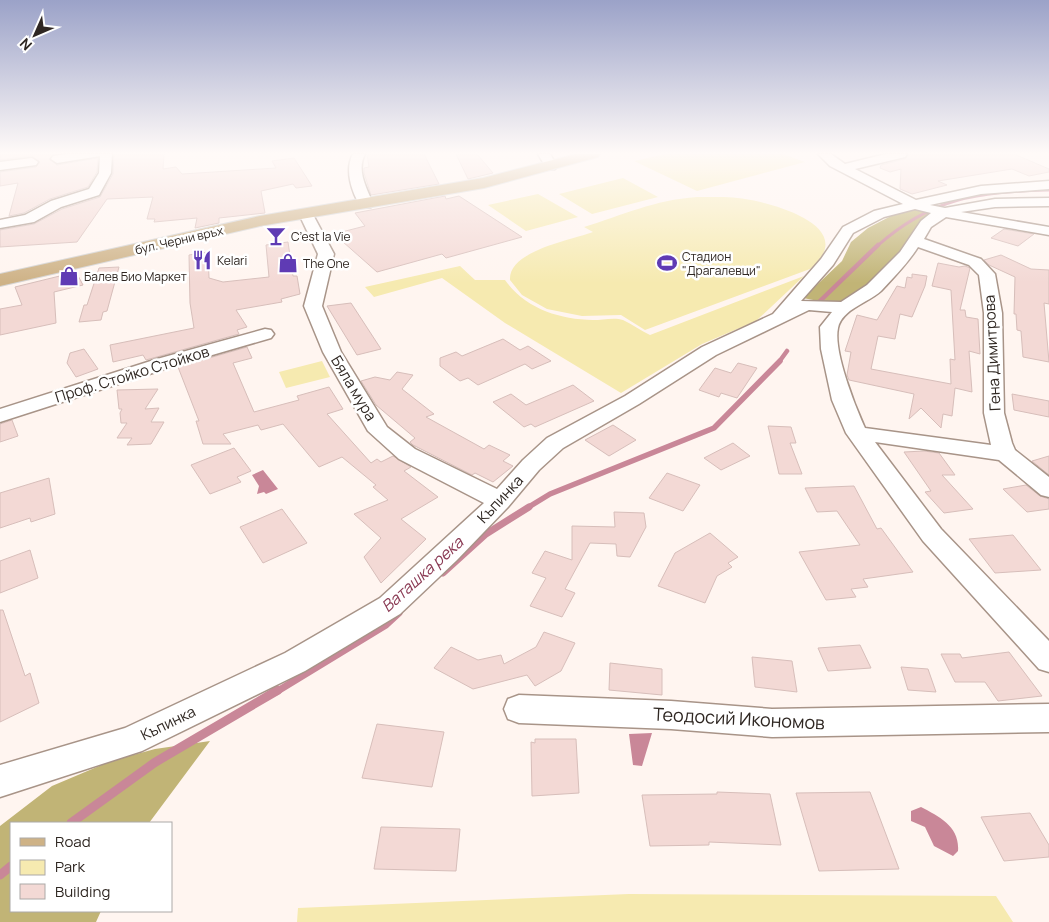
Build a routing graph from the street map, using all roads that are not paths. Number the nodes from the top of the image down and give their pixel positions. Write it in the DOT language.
graph roads {
  1 [pos="76,197"];
  2 [pos="363,197"];
  3 [pos="407,197"];
  4 [pos="900,197"];
  5 [pos="940,197"];
  6 [pos="1049,202"];
  7 [pos="366,204"];
  8 [pos="918,206"];
  9 [pos="940,212"];
  10 [pos="306,214"];
  11 [pos="0,224"];
  12 [pos="1049,231"];
  13 [pos="916,241"];
  14 [pos="0,280"];
  15 [pos="844,307"];
  16 [pos="773,319"];
  17 [pos="265,334"];
  18 [pos="0,416"];
  19 [pos="857,433"];
  20 [pos="1005,454"];
  21 [pos="1049,489"];
  22 [pos="500,501"];
  23 [pos="1049,660"];
  24 [pos="519,709"];
  25 [pos="1049,718"];
  26 [pos="0,781"];
  1 -- 11 [label="street"];
  2 -- 7 [label="street"];
  3 -- 7 [label="main road, бул. Черни връх"];
  4 -- 8 [label="street"];
  5 -- 8 [label="street"];
  6 -- 9 [label="street"];
  7 -- 10 [label="main road, бул. Черни връх"];
  8 -- 9 [label="street"];
  8 -- 16 [label="street"];
  9 -- 12 [label="street"];
  9 -- 13 [label="street"];
  10 -- 14 [label="main road, бул. Черни връх"];
  10 -- 22 [label="street, Бяла мура"];
  13 -- 15 [label="street"];
  13 -- 20 [label="street, Гена Димитрова"];
  15 -- 16 [label="street, Къпинка"];
  15 -- 19 [label="street"];
  16 -- 22 [label="street, Къпинка"];
  17 -- 18 [label="street, Проф. Стойко Стойков"];
  19 -- 20 [label="street"];
  19 -- 23 [label="street"];
  20 -- 21 [label="street"];
  22 -- 26 [label="street, Къпинка"];
  24 -- 25 [label="street, Теодосий Икономов"];
}
